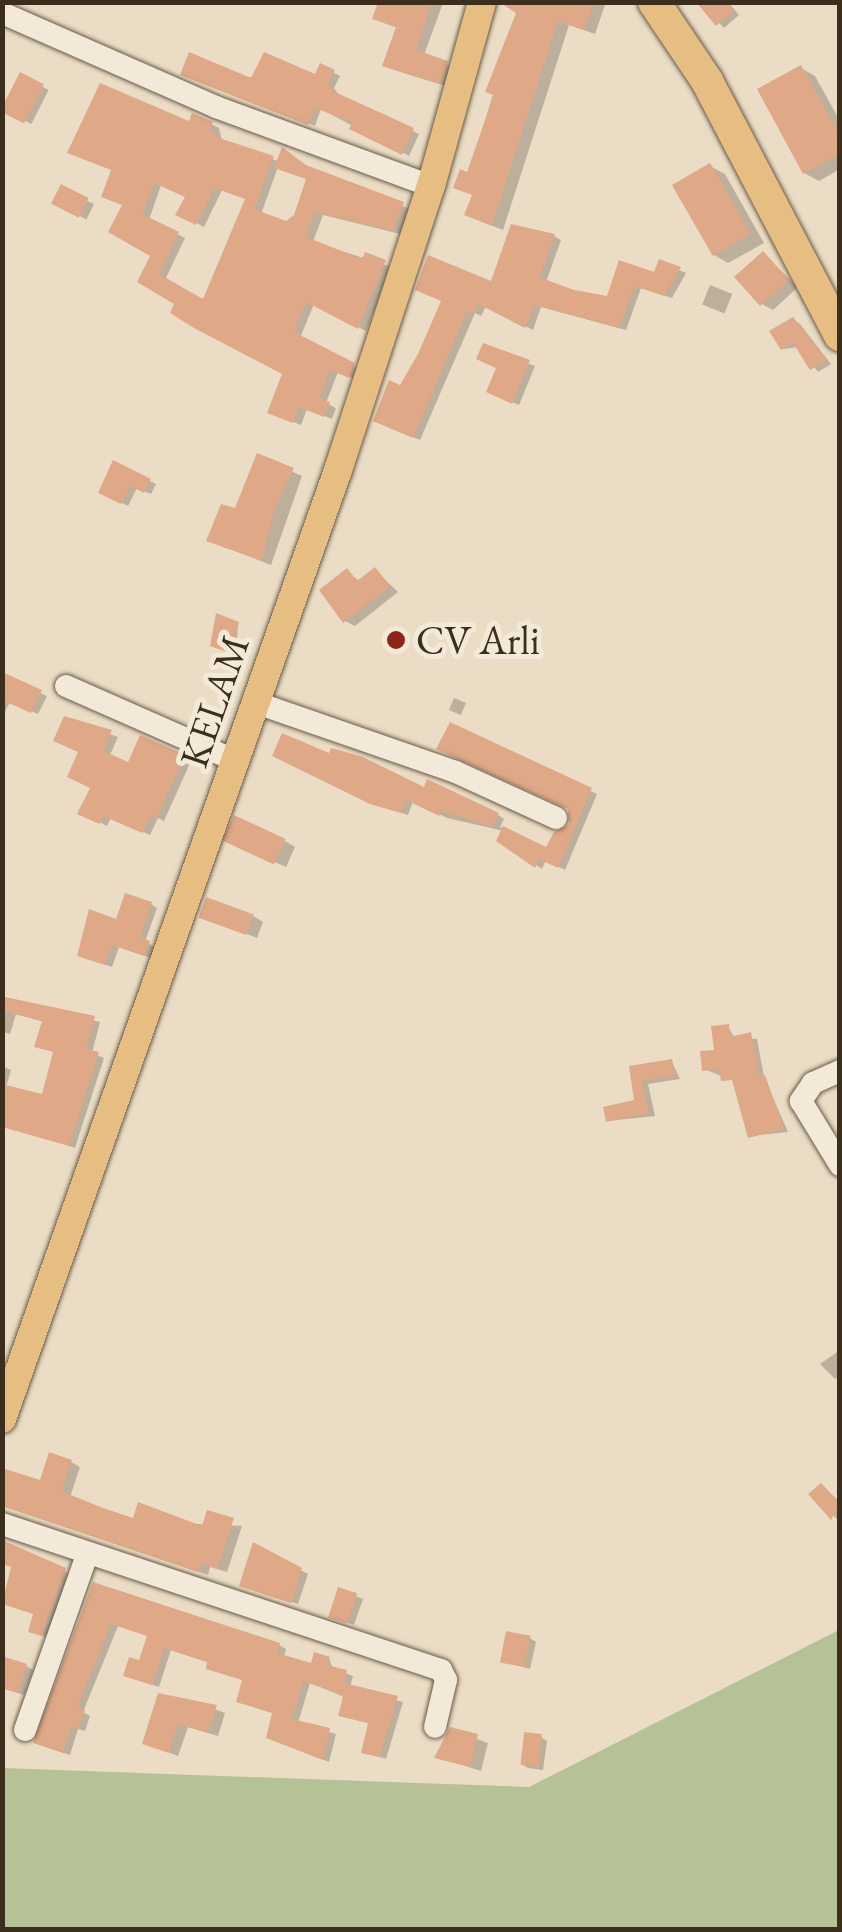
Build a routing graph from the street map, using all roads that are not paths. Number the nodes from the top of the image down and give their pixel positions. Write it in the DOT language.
graph roads {
  1 [pos="482,2"];
  2 [pos="654,2"];
  3 [pos="2,13"];
  4 [pos="431,186"];
  5 [pos="840,335"];
  6 [pos="66,686"];
  7 [pos="254,702"];
  8 [pos="236,761"];
  9 [pos="556,818"];
  10 [pos="840,1071"];
  11 [pos="840,1165"];
  12 [pos="2,1419"];
  13 [pos="2,1524"];
  14 [pos="87,1555"];
  15 [pos="435,1726"];
  16 [pos="24,1730"];
  1 -- 4 [label="main road, KELAM"];
  2 -- 5 [label="highway"];
  3 -- 4 [label="street"];
  4 -- 7 [label="main road, KELAM"];
  6 -- 8 [label="street"];
  7 -- 8 [label="main road, KELAM"];
  7 -- 9 [label="street"];
  8 -- 12 [label="main road, KELAM"];
  10 -- 11 [label="street"];
  13 -- 14 [label="street"];
  14 -- 15 [label="street"];
  14 -- 16 [label="street"];
}
